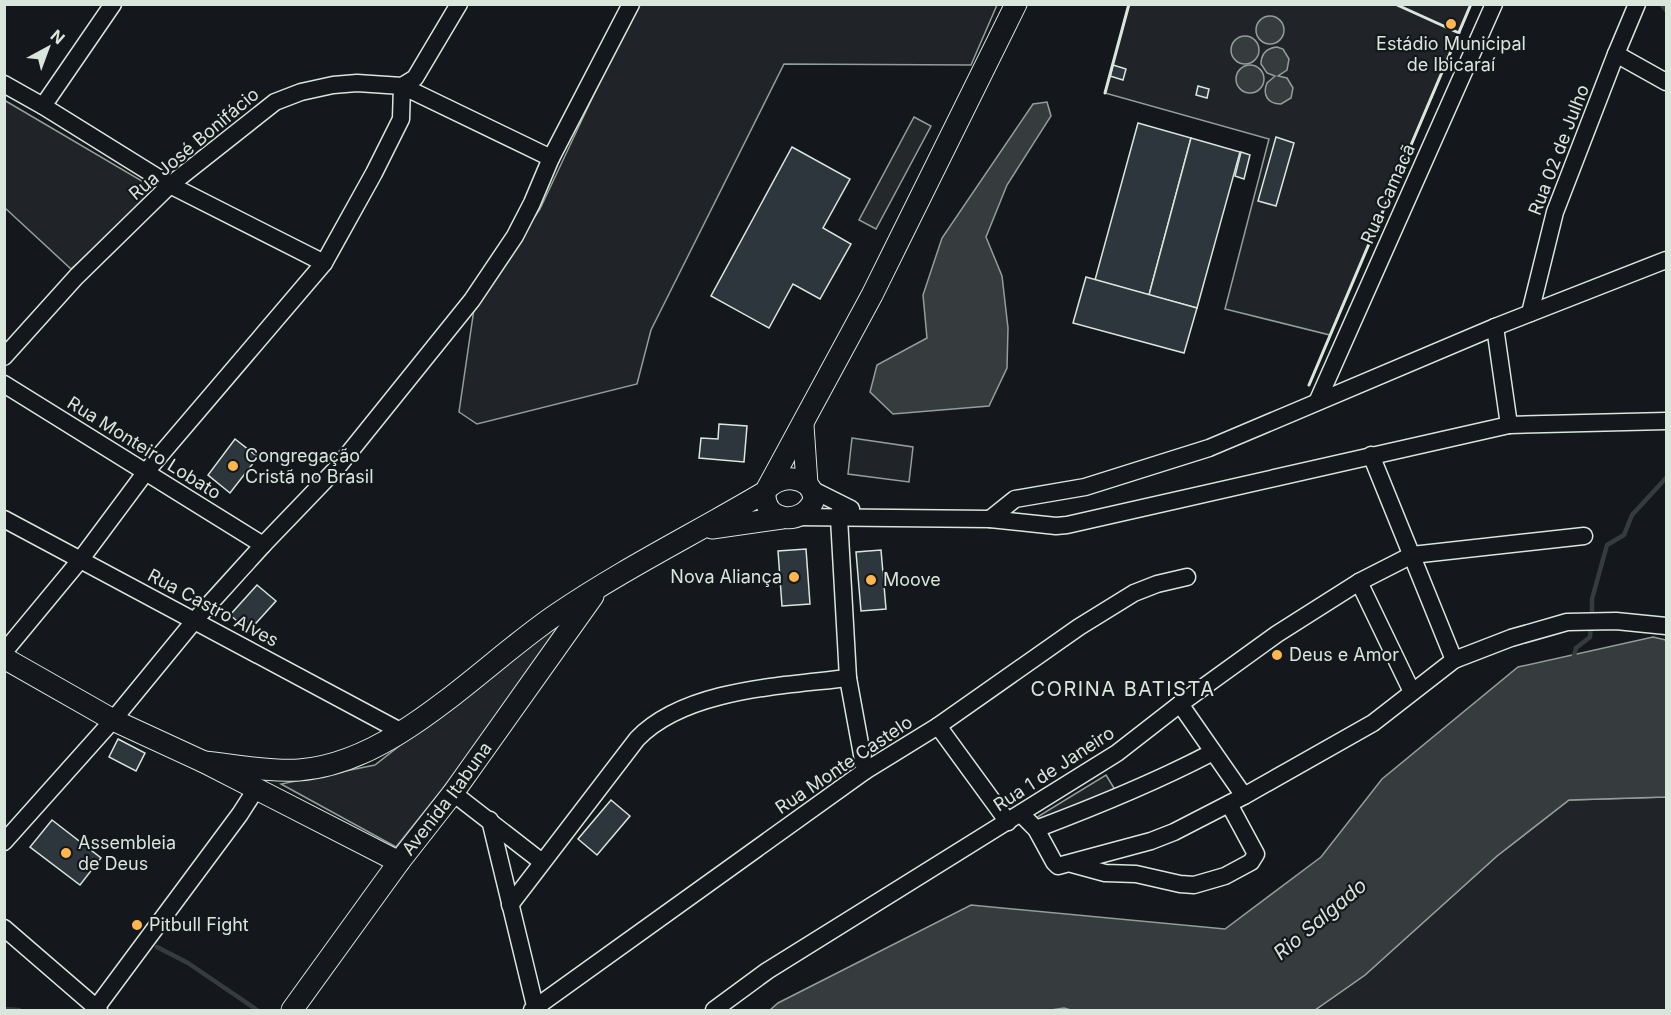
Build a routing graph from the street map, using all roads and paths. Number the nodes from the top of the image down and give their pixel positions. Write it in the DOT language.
graph roads {
  1 [pos="113,4"];
  2 [pos="459,4"];
  3 [pos="631,4"];
  4 [pos="1016,4"];
  5 [pos="1494,4"];
  6 [pos="1637,4"];
  7 [pos="1616,54"];
  8 [pos="1666,82"];
  9 [pos="4,84"];
  10 [pos="402,86"];
  11 [pos="43,106"];
  12 [pos="551,158"];
  13 [pos="170,186"];
  14 [pos="1666,260"];
  15 [pos="324,262"];
  16 [pos="1530,313"];
  17 [pos="1495,327"];
  18 [pos="8,345"];
  19 [pos="4,384"];
  20 [pos="1318,400"];
  21 [pos="1666,421"];
  22 [pos="1509,424"];
  23 [pos="803,425"];
  24 [pos="1371,455"];
  25 [pos="145,473"];
  26 [pos="809,487"];
  27 [pos="767,490"];
  28 [pos="840,511"];
  29 [pos="789,517"];
  30 [pos="4,519"];
  31 [pos="990,519"];
  32 [pos="699,530"];
  33 [pos="1584,537"];
  34 [pos="264,545"];
  35 [pos="1412,555"];
  36 [pos="81,559"];
  37 [pos="1187,577"];
  38 [pos="1359,582"];
  39 [pos="600,586"];
  40 [pos="195,620"];
  41 [pos="1666,627"];
  42 [pos="4,652"];
  43 [pos="4,658"];
  44 [pos="1454,660"];
  45 [pos="848,678"];
  46 [pos="1412,692"];
  47 [pos="1180,704"];
  48 [pos="113,720"];
  49 [pos="938,726"];
  50 [pos="402,732"];
  51 [pos="1214,752"];
  52 [pos="204,762"];
  53 [pos="865,771"];
  54 [pos="256,789"];
  55 [pos="453,793"];
  56 [pos="1236,800"];
  57 [pos="1015,818"];
  58 [pos="490,820"];
  59 [pos="1036,829"];
  60 [pos="4,842"];
  61 [pos="399,862"];
  62 [pos="542,862"];
  63 [pos="1071,863"];
  64 [pos="510,905"];
  65 [pos="4,928"];
  66 [pos="98,1009"];
  67 [pos="534,1010"];
  68 [pos="292,1011"];
  69 [pos="714,1011"];
  1 -- 11 [label="street"];
  2 -- 10 [label="street"];
  3 -- 12 [label="street"];
  4 -- 23 [label="main road"];
  5 -- 20 [label="street, Rua Camacã"];
  6 -- 7 [label="street, Rua 02 de Julho"];
  7 -- 8 [label="street"];
  7 -- 16 [label="street, Rua 02 de Julho"];
  9 -- 11 [label="street"];
  10 -- 12 [label="street"];
  10 -- 13 [label="street, Rua José Bonifácio"];
  10 -- 15 [label="street"];
  11 -- 13 [label="street"];
  12 -- 34 [label="street"];
  13 -- 15 [label="street"];
  13 -- 18 [label="street, Rua José Bonifácio"];
  14 -- 16 [label="street"];
  15 -- 25 [label="street"];
  16 -- 17 [label="street"];
  17 -- 20 [label="street"];
  17 -- 22 [label="street"];
  19 -- 25 [label="street, Rua Monteiro Lobato"];
  20 -- 31 [label="street"];
  21 -- 22 [label="street"];
  22 -- 24 [label="street"];
  23 -- 26 [label="main road"];
  23 -- 27 [label="main road"];
  24 -- 31 [label="street"];
  24 -- 35 [label="street"];
  25 -- 34 [label="street, Rua Monteiro Lobato"];
  25 -- 36 [label="street"];
  26 -- 27 [label="main road"];
  26 -- 28 [label="street"];
  26 -- 29 [label="main road"];
  27 -- 29 [label="main road"];
  27 -- 32 [label="main road"];
  28 -- 29 [label="street"];
  28 -- 31 [label="street"];
  28 -- 45 [label="street"];
  29 -- 32 [label="main road"];
  30 -- 36 [label="street, Rua Castro Alves"];
  32 -- 39 [label="main road"];
  33 -- 35 [label="street"];
  34 -- 40 [label="street"];
  35 -- 38 [label="street, Rua 1 de Janeiro"];
  35 -- 44 [label="street"];
  36 -- 40 [label="street, Rua Castro Alves"];
  36 -- 42 [label="street"];
  37 -- 49 [label="street, Rua Monte Castelo"];
  38 -- 46 [label="street"];
  38 -- 47 [label="street, Rua 1 de Janeiro"];
  39 -- 50 [label="main road"];
  39 -- 55 [label="main road, Avenida Itabuna"];
  40 -- 48 [label="street"];
  40 -- 50 [label="street, Rua Castro Alves"];
  41 -- 44 [label="street"];
  43 -- 48 [label="main road"];
  44 -- 46 [label="street"];
  45 -- 53 [label="street"];
  45 -- 62 [label="street"];
  46 -- 56 [label="street"];
  47 -- 51 [label="street"];
  47 -- 57 [label="street, Rua 1 de Janeiro"];
  48 -- 52 [label="main road"];
  48 -- 60 [label="street"];
  49 -- 53 [label="street, Rua Monte Castelo"];
  49 -- 57 [label="street"];
  50 -- 52 [label="main road"];
  51 -- 56 [label="street"];
  51 -- 59 [label="street"];
  52 -- 54 [label="main road"];
  53 -- 67 [label="street, Rua Monte Castelo"];
  54 -- 61 [label="main road"];
  54 -- 66 [label="street"];
  55 -- 58 [label="street"];
  55 -- 61 [label="main road, Avenida Itabuna"];
  56 -- 63 [label="street"];
  56 -- 63 [label="street"];
  57 -- 59 [label="street"];
  57 -- 69 [label="street, Rua 1 de Janeiro"];
  58 -- 62 [label="street"];
  58 -- 64 [label="street"];
  59 -- 63 [label="street"];
  61 -- 68 [label="main road, Avenida Itabuna"];
  62 -- 64 [label="street"];
  64 -- 67 [label="street"];
  65 -- 66 [label="street"];
}
